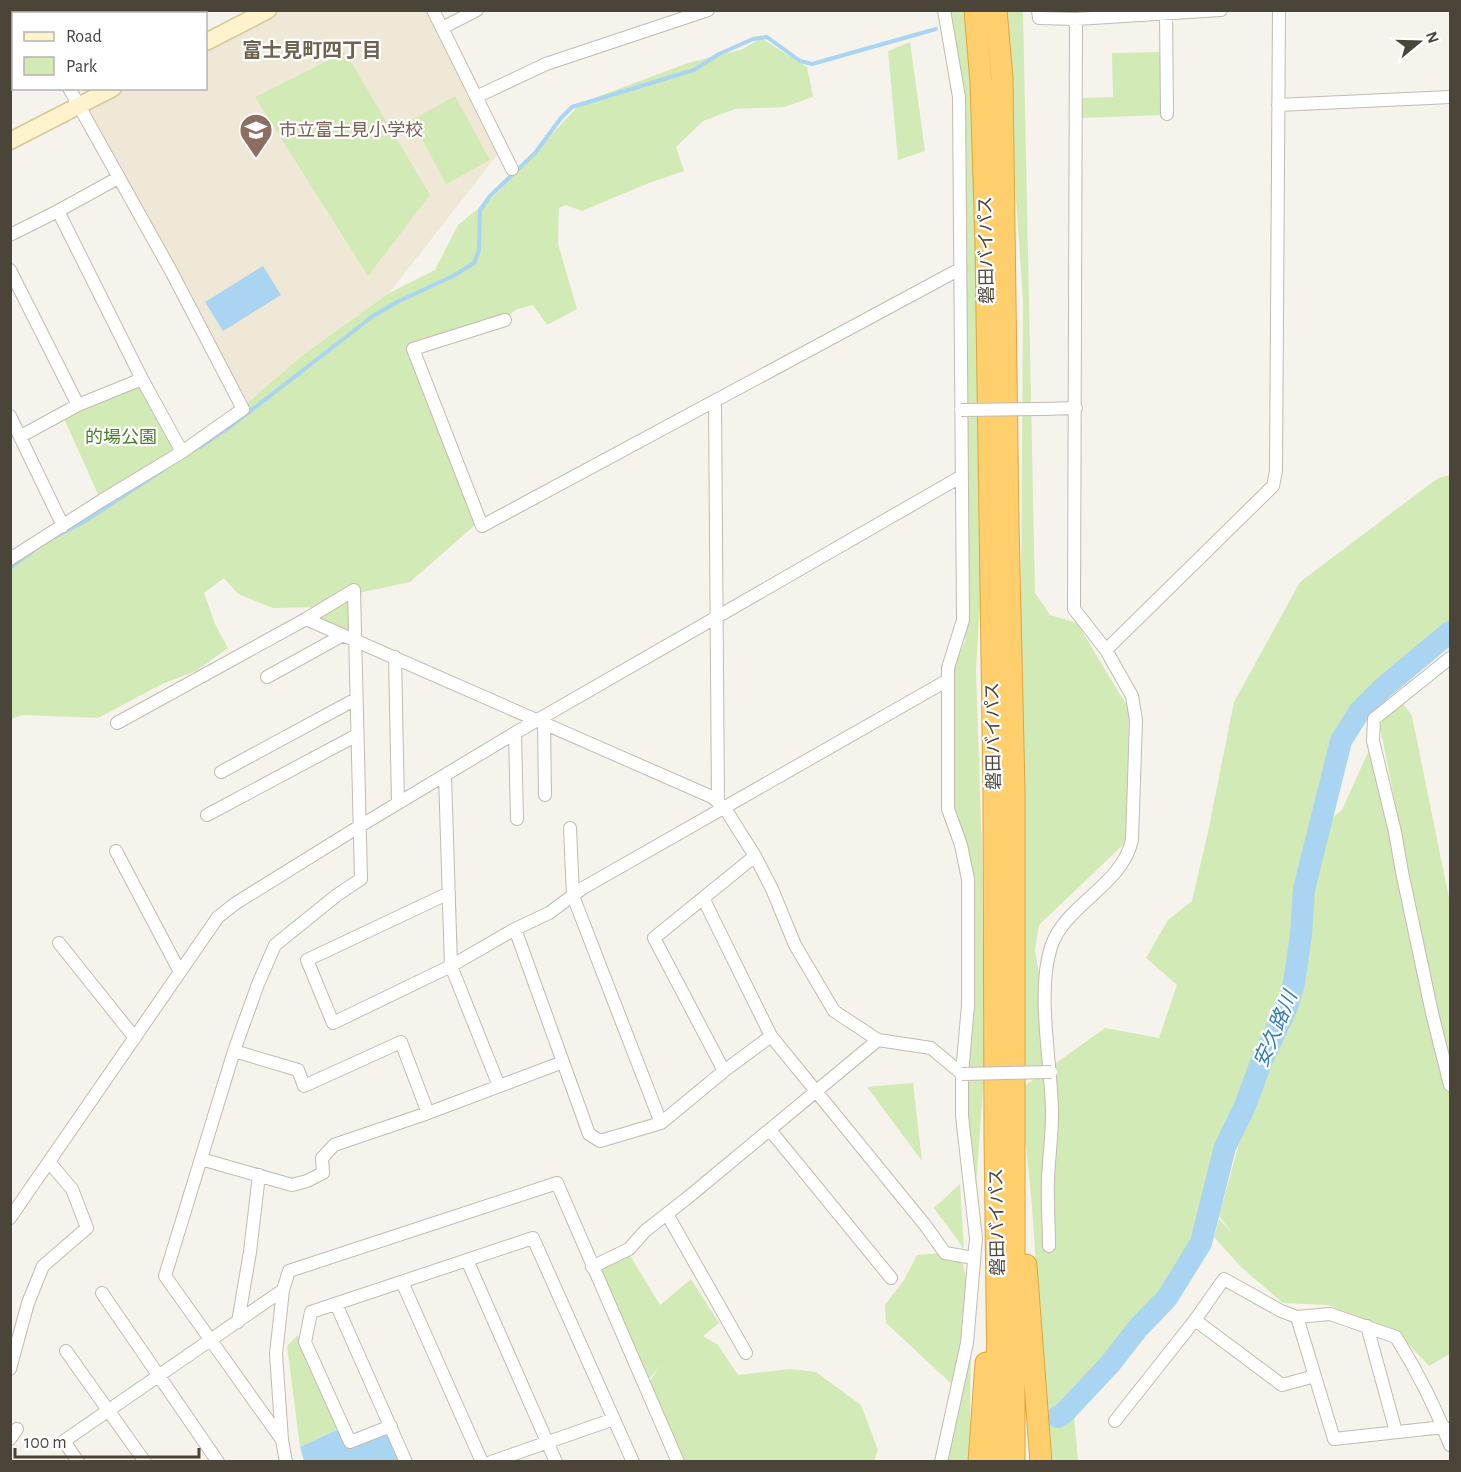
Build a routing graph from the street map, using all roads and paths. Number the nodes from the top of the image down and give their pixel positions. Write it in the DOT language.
graph roads {
  1 [pos="268,10"];
  2 [pos="433,10"];
  3 [pos="477,10"];
  4 [pos="708,10"];
  5 [pos="944,10"];
  6 [pos="975,10"];
  7 [pos="996,10"];
  8 [pos="1038,10"];
  9 [pos="1221,10"];
  10 [pos="1279,10"];
  11 [pos="1166,12"];
  12 [pos="243,16"];
  13 [pos="1076,18"];
  14 [pos="442,28"];
  15 [pos="207,41"];
  16 [pos="70,90"];
  17 [pos="109,90"];
  18 [pos="476,97"];
  19 [pos="1450,97"];
  20 [pos="1278,105"];
  21 [pos="78,106"];
  22 [pos="1167,114"];
  23 [pos="10,141"];
  24 [pos="512,169"];
  25 [pos="118,178"];
  26 [pos="58,211"];
  27 [pos="10,234"];
  28 [pos="960,268"];
  29 [pos="10,270"];
  30 [pos="505,320"];
  31 [pos="142,379"];
  32 [pos="715,401"];
  33 [pos="78,405"];
  34 [pos="1076,408"];
  35 [pos="961,410"];
  36 [pos="10,416"];
  37 [pos="21,436"];
  38 [pos="182,452"];
  39 [pos="962,476"];
  40 [pos="63,526"];
  41 [pos="10,559"];
  42 [pos="717,617"];
  43 [pos="306,619"];
  44 [pos="349,637"];
  45 [pos="1106,650"];
  46 [pos="395,657"];
  47 [pos="1450,658"];
  48 [pos="267,677"];
  49 [pos="948,680"];
  50 [pos="356,699"];
  51 [pos="541,721"];
  52 [pos="117,723"];
  53 [pos="515,733"];
  54 [pos="357,735"];
  55 [pos="221,772"];
  56 [pos="445,775"];
  57 [pos="545,795"];
  58 [pos="398,803"];
  59 [pos="721,804"];
  60 [pos="207,815"];
  61 [pos="517,819"];
  62 [pos="360,826"];
  63 [pos="570,828"];
  64 [pos="116,851"];
  65 [pos="755,856"];
  66 [pos="449,893"];
  67 [pos="573,896"];
  68 [pos="703,898"];
  69 [pos="515,929"];
  70 [pos="59,943"];
  71 [pos="451,966"];
  72 [pos="180,972"];
  73 [pos="771,1035"];
  74 [pos="135,1038"];
  75 [pos="878,1040"];
  76 [pos="234,1051"];
  77 [pos="563,1062"];
  78 [pos="724,1071"];
  79 [pos="1051,1072"];
  80 [pos="962,1074"];
  81 [pos="1450,1085"];
  82 [pos="499,1086"];
  83 [pos="817,1091"];
  84 [pos="428,1113"];
  85 [pos="661,1122"];
  86 [pos="770,1130"];
  87 [pos="1004,1136"];
  88 [pos="201,1159"];
  89 [pos="49,1162"];
  90 [pos="258,1175"];
  91 [pos="667,1214"];
  92 [pos="10,1218"];
  93 [pos="1049,1246"];
  94 [pos="974,1257"];
  95 [pos="467,1260"];
  96 [pos="592,1267"];
  97 [pos="891,1278"];
  98 [pos="402,1282"];
  99 [pos="283,1290"];
  100 [pos="102,1293"];
  101 [pos="336,1304"];
  102 [pos="1297,1317"];
  103 [pos="1195,1320"];
  104 [pos="238,1322"];
  105 [pos="1367,1326"];
  106 [pos="14,1337"];
  107 [pos="212,1340"];
  108 [pos="66,1351"];
  109 [pos="746,1353"];
  110 [pos="10,1369"];
  111 [pos="1315,1376"];
  112 [pos="158,1377"];
  113 [pos="110,1410"];
  114 [pos="614,1419"];
  115 [pos="1115,1421"];
  116 [pos="391,1426"];
  117 [pos="1444,1427"];
  118 [pos="1396,1432"];
  119 [pos="1008,1434"];
  120 [pos="282,1440"];
  121 [pos="548,1442"];
  122 [pos="1450,1445"];
  123 [pos="78,1461"];
  124 [pos="145,1461"];
  125 [pos="218,1461"];
  126 [pos="286,1461"];
  127 [pos="406,1461"];
  128 [pos="482,1461"];
  129 [pos="491,1461"];
  130 [pos="556,1461"];
  131 [pos="633,1461"];
  132 [pos="678,1461"];
  133 [pos="941,1461"];
  134 [pos="979,1461"];
  135 [pos="999,1461"];
  136 [pos="1014,1461"];
  137 [pos="1041,1461"];
  1 -- 12 [label="main road"];
  2 -- 14 [label="street"];
  3 -- 14 [label="street"];
  4 -- 18 [label="street"];
  5 -- 28 [label="street"];
  6 -- 87 [label="highway, 磐田バイパス"];
  7 -- 87 [label="highway, 磐田バイパス"];
  8 -- 13 [label="street"];
  9 -- 11 [label="street"];
  10 -- 20 [label="street"];
  11 -- 13 [label="street"];
  11 -- 22 [label="street"];
  12 -- 15 [label="main road"];
  13 -- 34 [label="street"];
  14 -- 18 [label="street"];
  16 -- 21 [label="street"];
  17 -- 21 [label="main road"];
  18 -- 24 [label="street"];
  19 -- 20 [label="street"];
  20 -- 45 [label="street"];
  21 -- 23 [label="main road"];
  21 -- 25 [label="street"];
  25 -- 26 [label="street"];
  25 -- 38 [label="street"];
  26 -- 27 [label="street"];
  26 -- 31 [label="street"];
  28 -- 32 [label="street"];
  28 -- 35 [label="street"];
  29 -- 33 [label="street"];
  30 -- 32 [label="street"];
  31 -- 33 [label="street"];
  31 -- 38 [label="street"];
  32 -- 42 [label="street"];
  33 -- 37 [label="street"];
  34 -- 35 [label="street, bridge"];
  34 -- 45 [label="street"];
  35 -- 39 [label="street"];
  36 -- 37 [label="street"];
  37 -- 40 [label="street"];
  38 -- 40 [label="street"];
  39 -- 42 [label="street"];
  39 -- 49 [label="street"];
  40 -- 41 [label="street"];
  42 -- 51 [label="street"];
  42 -- 59 [label="street"];
  43 -- 44 [label="street"];
  43 -- 44 [label="street"];
  43 -- 52 [label="street"];
  44 -- 46 [label="street"];
  44 -- 48 [label="street"];
  44 -- 50 [label="street"];
  45 -- 79 [label="street"];
  46 -- 51 [label="street"];
  46 -- 58 [label="street"];
  47 -- 81 [label="street"];
  49 -- 59 [label="street"];
  49 -- 80 [label="street"];
  50 -- 54 [label="street"];
  50 -- 55 [label="street"];
  51 -- 53 [label="street"];
  51 -- 57 [label="street"];
  51 -- 59 [label="street"];
  53 -- 56 [label="street"];
  53 -- 61 [label="street"];
  54 -- 60 [label="street"];
  54 -- 62 [label="street"];
  56 -- 58 [label="street"];
  56 -- 66 [label="street"];
  58 -- 62 [label="street"];
  59 -- 65 [label="street"];
  59 -- 67 [label="street"];
  62 -- 72 [label="street"];
  62 -- 76 [label="street"];
  63 -- 67 [label="street"];
  64 -- 72 [label="street"];
  65 -- 68 [label="street"];
  65 -- 75 [label="street"];
  66 -- 71 [label="street"];
  66 -- 71 [label="street"];
  67 -- 69 [label="street"];
  67 -- 85 [label="street"];
  68 -- 73 [label="street"];
  68 -- 78 [label="street"];
  69 -- 71 [label="street"];
  69 -- 77 [label="street"];
  70 -- 74 [label="street"];
  71 -- 82 [label="street"];
  72 -- 74 [label="street"];
  73 -- 78 [label="street"];
  73 -- 83 [label="street"];
  74 -- 89 [label="street"];
  75 -- 80 [label="street"];
  75 -- 83 [label="street"];
  76 -- 84 [label="street"];
  76 -- 88 [label="street"];
  77 -- 82 [label="street"];
  77 -- 85 [label="street"];
  78 -- 85 [label="street"];
  79 -- 80 [label="street, bridge"];
  79 -- 93 [label="street"];
  80 -- 94 [label="street"];
  82 -- 84 [label="street"];
  83 -- 86 [label="street"];
  83 -- 94 [label="street"];
  84 -- 90 [label="street"];
  86 -- 91 [label="street"];
  86 -- 97 [label="street"];
  87 -- 119 [label="highway, 磐田バイパス"];
  87 -- 134 [label="highway"];
  87 -- 137 [label="highway"];
  88 -- 90 [label="street"];
  88 -- 107 [label="street"];
  89 -- 92 [label="street"];
  89 -- 106 [label="street"];
  90 -- 104 [label="street"];
  91 -- 96 [label="street"];
  91 -- 109 [label="street"];
  94 -- 133 [label="street"];
  95 -- 98 [label="street"];
  95 -- 114 [label="street"];
  95 -- 121 [label="street"];
  96 -- 99 [label="street"];
  96 -- 132 [label="street"];
  98 -- 101 [label="street"];
  98 -- 128 [label="street"];
  99 -- 104 [label="street"];
  99 -- 120 [label="street"];
  100 -- 112 [label="street"];
  101 -- 116 [label="street"];
  101 -- 116 [label="street"];
  102 -- 103 [label="street"];
  102 -- 105 [label="street"];
  102 -- 111 [label="street"];
  103 -- 111 [label="street"];
  103 -- 115 [label="street"];
  104 -- 107 [label="street"];
  105 -- 117 [label="street"];
  105 -- 118 [label="street"];
  106 -- 110 [label="street"];
  107 -- 112 [label="street"];
  107 -- 120 [label="street"];
  108 -- 113 [label="street"];
  111 -- 118 [label="street"];
  112 -- 113 [label="street"];
  112 -- 125 [label="street"];
  113 -- 123 [label="street"];
  113 -- 124 [label="street"];
  114 -- 121 [label="street"];
  114 -- 131 [label="street"];
  116 -- 127 [label="street"];
  117 -- 118 [label="street"];
  117 -- 122 [label="street"];
  119 -- 135 [label="highway, 磐田バイパス"];
  119 -- 136 [label="highway, 磐田バイパス"];
  120 -- 126 [label="street"];
  121 -- 129 [label="street"];
  121 -- 130 [label="street"];
}
